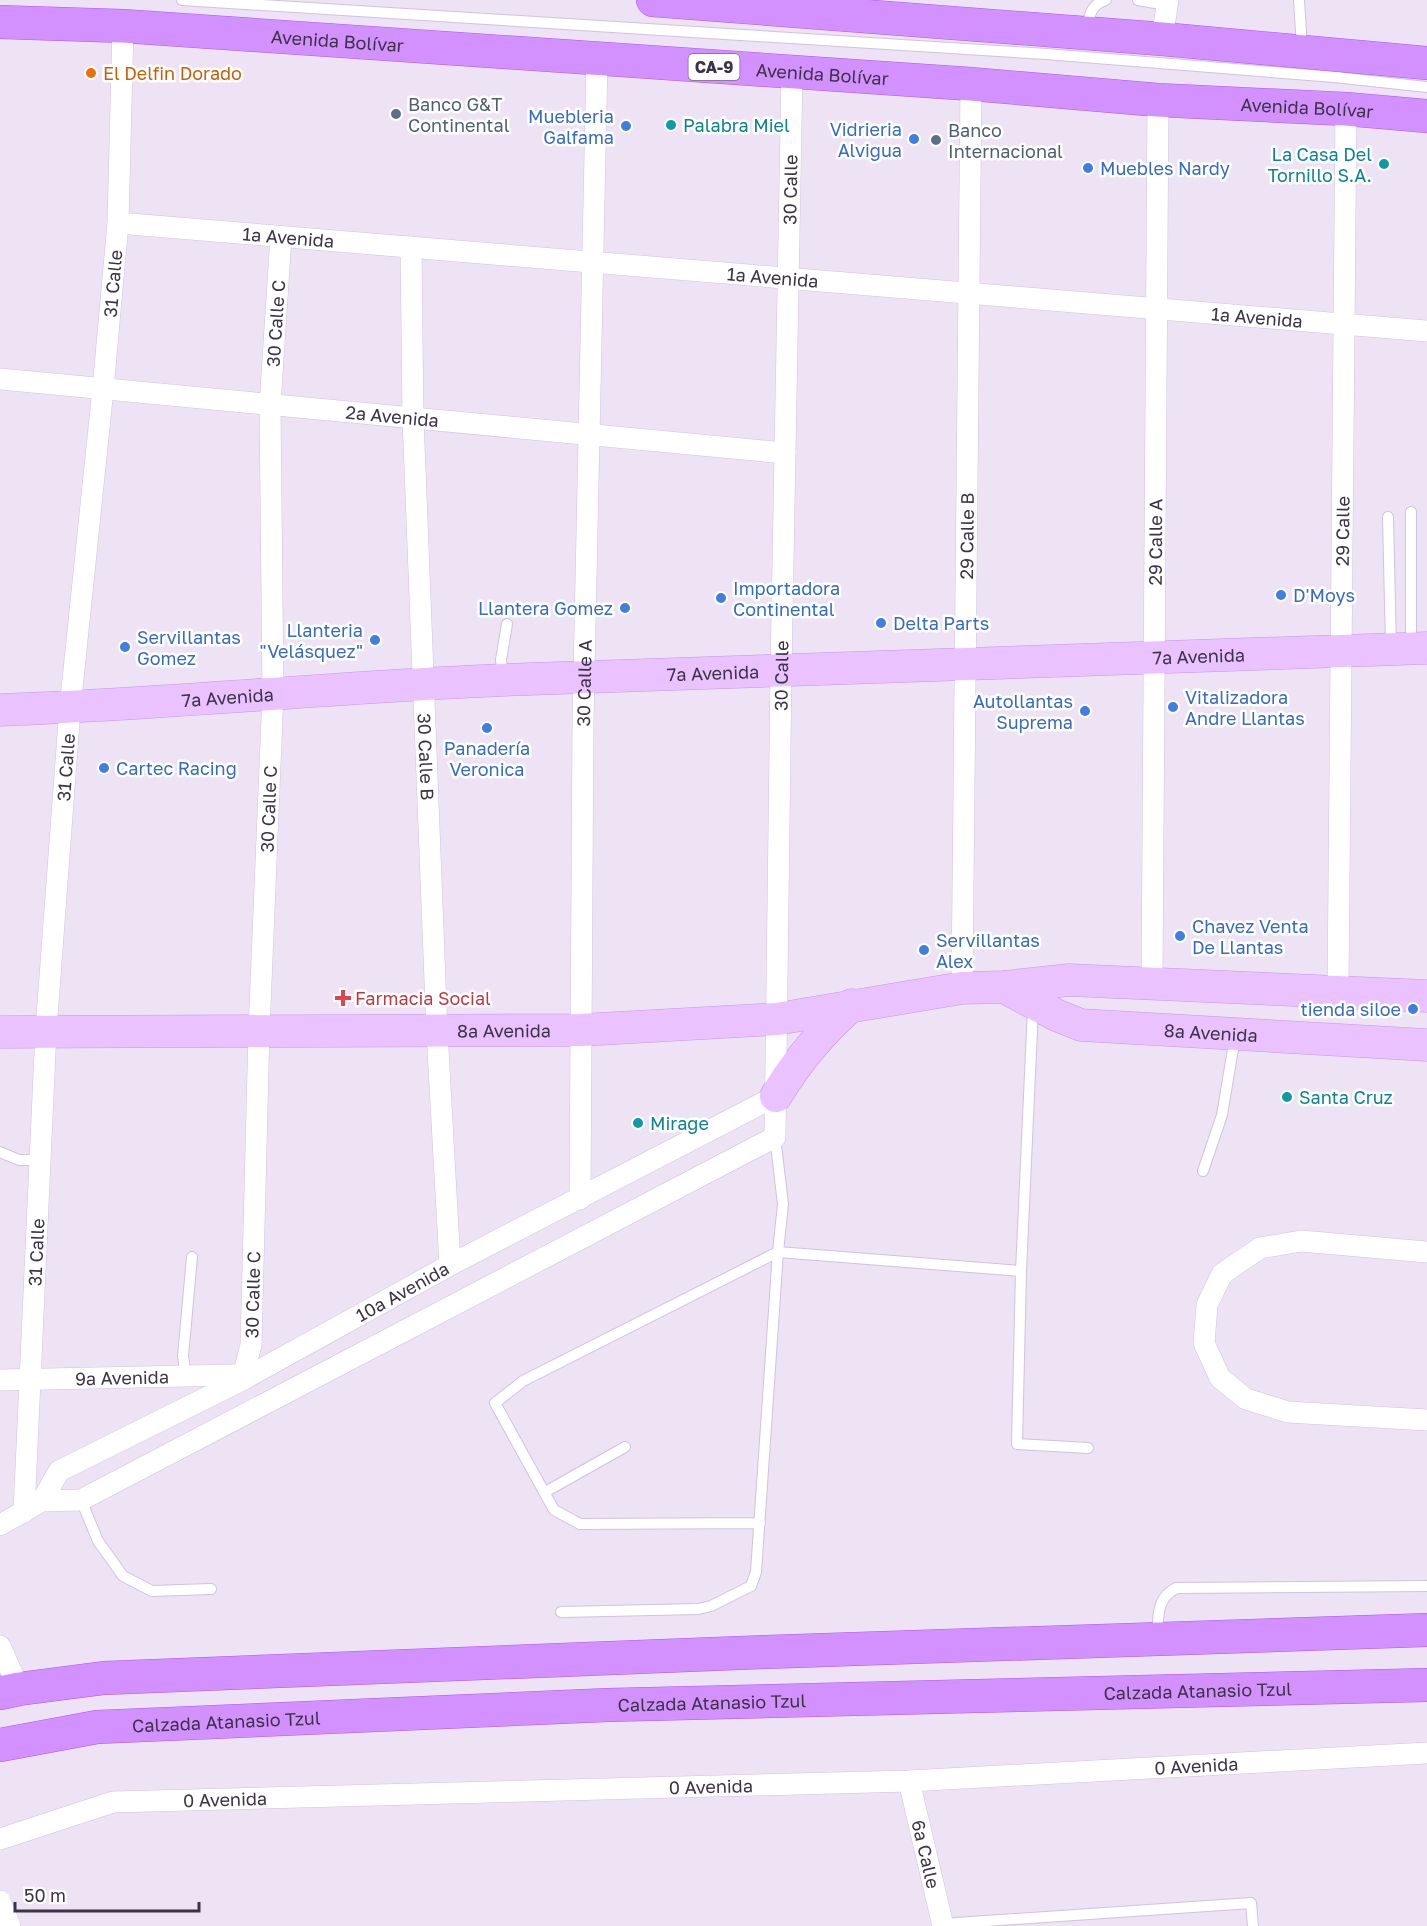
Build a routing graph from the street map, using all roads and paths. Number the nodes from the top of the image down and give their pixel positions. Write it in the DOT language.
graph roads {
  1 [pos="182,0"];
  2 [pos="652,0"];
  3 [pos="1106,0"];
  4 [pos="1138,0"];
  5 [pos="1299,0"];
  6 [pos="1167,2"];
  7 [pos="0,22"];
  8 [pos="123,26"];
  9 [pos="1086,33"];
  10 [pos="1162,39"];
  11 [pos="1302,51"];
  12 [pos="597,59"];
  13 [pos="1427,63"];
  14 [pos="792,72"];
  15 [pos="971,84"];
  16 [pos="1427,87"];
  17 [pos="1158,100"];
  18 [pos="1346,109"];
  19 [pos="1427,116"];
  20 [pos="118,223"];
  21 [pos="281,237"];
  22 [pos="411,247"];
  23 [pos="592,262"];
  24 [pos="788,278"];
  25 [pos="969,293"];
  26 [pos="1156,309"];
  27 [pos="1344,324"];
  28 [pos="1427,332"];
  29 [pos="0,379"];
  30 [pos="104,389"];
  31 [pos="270,405"];
  32 [pos="413,418"];
  33 [pos="588,435"];
  34 [pos="784,453"];
  35 [pos="1411,512"];
  36 [pos="1389,517"];
  37 [pos="507,624"];
  38 [pos="1410,648"];
  39 [pos="1341,651"];
  40 [pos="1154,657"];
  41 [pos="966,664"];
  42 [pos="781,670"];
  43 [pos="585,677"];
  44 [pos="503,680"];
  45 [pos="424,683"];
  46 [pos="273,693"];
  47 [pos="70,708"];
  48 [pos="0,710"];
  49 [pos="1152,983"];
  50 [pos="962,988"];
  51 [pos="1338,990"];
  52 [pos="1023,991"];
  53 [pos="1427,996"];
  54 [pos="852,1005"];
  55 [pos="777,1019"];
  56 [pos="46,1030"];
  57 [pos="581,1030"];
  58 [pos="259,1031"];
  59 [pos="0,1032"];
  60 [pos="437,1032"];
  61 [pos="1236,1034"];
  62 [pos="1427,1045"];
  63 [pos="776,1096"];
  64 [pos="776,1137"];
  65 [pos="0,1152"];
  66 [pos="40,1160"];
  67 [pos="1203,1171"];
  68 [pos="580,1199"];
  69 [pos="778,1252"];
  70 [pos="1427,1252"];
  71 [pos="192,1257"];
  72 [pos="450,1265"];
  73 [pos="1021,1271"];
  74 [pos="186,1376"];
  75 [pos="29,1379"];
  76 [pos="0,1380"];
  77 [pos="242,1380"];
  78 [pos="1427,1420"];
  79 [pos="625,1447"];
  80 [pos="1088,1448"];
  81 [pos="545,1492"];
  82 [pos="81,1500"];
  83 [pos="42,1501"];
  84 [pos="24,1512"];
  85 [pos="760,1523"];
  86 [pos="0,1525"];
  87 [pos="1427,1586"];
  88 [pos="211,1589"];
  89 [pos="561,1612"];
  90 [pos="1427,1630"];
  91 [pos="1157,1639"];
  92 [pos="0,1646"];
  93 [pos="1427,1685"];
  94 [pos="9,1691"];
  95 [pos="0,1745"];
  96 [pos="1427,1753"];
  97 [pos="909,1781"];
  98 [pos="0,1839"];
  99 [pos="0,1901"];
  100 [pos="942,1925"];
  101 [pos="10,1926"];
  102 [pos="1253,1926"];
  1 -- 16 [label="lane"];
  2 -- 9 [label="main road"];
  3 -- 9 [label="lane"];
  4 -- 6 [label="lane"];
  5 -- 11 [label="lane"];
  6 -- 10 [label="street"];
  7 -- 8 [label="main road, Avenida Bolívar / CA-9"];
  8 -- 12 [label="main road, Avenida Bolívar / CA-9"];
  8 -- 20 [label="street, 31 Calle"];
  9 -- 10 [label="main road"];
  10 -- 11 [label="main road"];
  11 -- 13 [label="main road"];
  12 -- 14 [label="main road, Avenida Bolívar / CA-9"];
  12 -- 23 [label="street, 30 Calle A"];
  14 -- 15 [label="main road, Avenida Bolívar / CA-9"];
  14 -- 24 [label="street, 30 Calle"];
  15 -- 17 [label="main road, Avenida Bolívar / CA-9"];
  15 -- 25 [label="street, 29 Calle B"];
  17 -- 18 [label="main road, Avenida Bolívar / CA-9"];
  17 -- 26 [label="street, 29 Calle A"];
  18 -- 19 [label="main road, Avenida Bolívar / CA-9"];
  18 -- 27 [label="street, 29 Calle"];
  20 -- 21 [label="street, 1a Avenida"];
  20 -- 30 [label="street, 31 Calle"];
  21 -- 22 [label="street, 1a Avenida"];
  21 -- 31 [label="street, 30 Calle C"];
  22 -- 23 [label="street, 1a Avenida"];
  22 -- 32 [label="street, 30 Calle B"];
  23 -- 24 [label="street, 1a Avenida"];
  23 -- 33 [label="street, 30 Calle A"];
  24 -- 25 [label="street, 1a Avenida"];
  24 -- 34 [label="street, 30 Calle"];
  25 -- 26 [label="street, 1a Avenida"];
  25 -- 41 [label="street, 29 Calle B"];
  26 -- 27 [label="street, 1a Avenida"];
  26 -- 40 [label="street, 29 Calle A"];
  27 -- 28 [label="street, 1a Avenida"];
  27 -- 39 [label="street, 29 Calle"];
  29 -- 30 [label="street, 2a Avenida"];
  30 -- 31 [label="street, 2a Avenida"];
  30 -- 47 [label="street, 31 Calle"];
  31 -- 32 [label="street, 2a Avenida"];
  31 -- 46 [label="street, 30 Calle C"];
  32 -- 33 [label="street, 2a Avenida"];
  32 -- 45 [label="street, 30 Calle B"];
  33 -- 34 [label="street, 2a Avenida"];
  33 -- 43 [label="street, 30 Calle A"];
  34 -- 42 [label="street, 30 Calle"];
  35 -- 38 [label="lane"];
  36 -- 38 [label="lane"];
  37 -- 44 [label="lane"];
  38 -- 39 [label="main road, 7a Avenida"];
  39 -- 40 [label="main road, 7a Avenida"];
  39 -- 51 [label="street, 29 Calle"];
  40 -- 41 [label="main road, 7a Avenida"];
  40 -- 49 [label="street, 29 Calle A"];
  41 -- 42 [label="main road, 7a Avenida"];
  41 -- 50 [label="street, 29 Calle B"];
  42 -- 43 [label="main road, 7a Avenida"];
  42 -- 55 [label="street, 30 Calle"];
  43 -- 44 [label="main road, 7a Avenida"];
  43 -- 57 [label="street, 30 Calle A"];
  44 -- 45 [label="main road, 7a Avenida"];
  45 -- 46 [label="main road, 7a Avenida"];
  45 -- 60 [label="street, 30 Calle B"];
  46 -- 47 [label="main road, 7a Avenida"];
  46 -- 58 [label="street, 30 Calle C"];
  47 -- 48 [label="main road, 7a Avenida"];
  47 -- 56 [label="street, 31 Calle"];
  49 -- 51 [label="main road, 8a Avenida"];
  49 -- 52 [label="main road, 8a Avenida"];
  50 -- 52 [label="main road, 8a Avenida"];
  50 -- 54 [label="main road, 8a Avenida"];
  51 -- 53 [label="main road, 8a Avenida"];
  52 -- 61 [label="main road, 8a Avenida"];
  52 -- 73 [label="lane"];
  54 -- 55 [label="main road, 8a Avenida"];
  54 -- 63 [label="main road"];
  55 -- 57 [label="main road, 8a Avenida"];
  55 -- 63 [label="street, 30 Calle"];
  56 -- 58 [label="main road, 8a Avenida"];
  56 -- 59 [label="main road, 8a Avenida"];
  56 -- 66 [label="street, 31 Calle"];
  57 -- 60 [label="main road, 8a Avenida"];
  57 -- 68 [label="street, 30 Calle A"];
  58 -- 60 [label="main road, 8a Avenida"];
  58 -- 77 [label="street, 30 Calle C"];
  60 -- 72 [label="street, 30 Calle B"];
  61 -- 62 [label="main road, 8a Avenida"];
  61 -- 67 [label="lane"];
  63 -- 64 [label="street, 30 Calle"];
  63 -- 68 [label="street, 10a Avenida"];
  64 -- 69 [label="lane"];
  64 -- 82 [label="street, 10a Avenida"];
  65 -- 66 [label="lane"];
  66 -- 75 [label="street, 31 Calle"];
  68 -- 72 [label="street, 10a Avenida"];
  69 -- 73 [label="lane"];
  69 -- 81 [label="lane"];
  69 -- 85 [label="lane"];
  70 -- 78 [label="street"];
  71 -- 74 [label="lane"];
  72 -- 77 [label="street, 10a Avenida"];
  73 -- 80 [label="lane"];
  74 -- 75 [label="street, 9a Avenida"];
  74 -- 77 [label="street, 9a Avenida"];
  75 -- 76 [label="street, 9a Avenida"];
  75 -- 84 [label="street, 31 Calle"];
  77 -- 83 [label="street, 10a Avenida"];
  79 -- 81 [label="lane"];
  81 -- 85 [label="lane"];
  82 -- 83 [label="street, 10a Avenida"];
  82 -- 88 [label="lane"];
  83 -- 84 [label="street, 10a Avenida"];
  84 -- 86 [label="street, 10a Avenida"];
  85 -- 89 [label="lane"];
  87 -- 91 [label="lane"];
  90 -- 91 [label="main road"];
  91 -- 94 [label="main road"];
  92 -- 94 [label="street"];
  93 -- 95 [label="main road, Calzada Atanasio Tzul"];
  96 -- 97 [label="street, 0 Avenida"];
  97 -- 98 [label="street, 0 Avenida"];
  97 -- 100 [label="street, 6a Calle"];
  99 -- 101 [label="street"];
  100 -- 102 [label="lane"];
}
